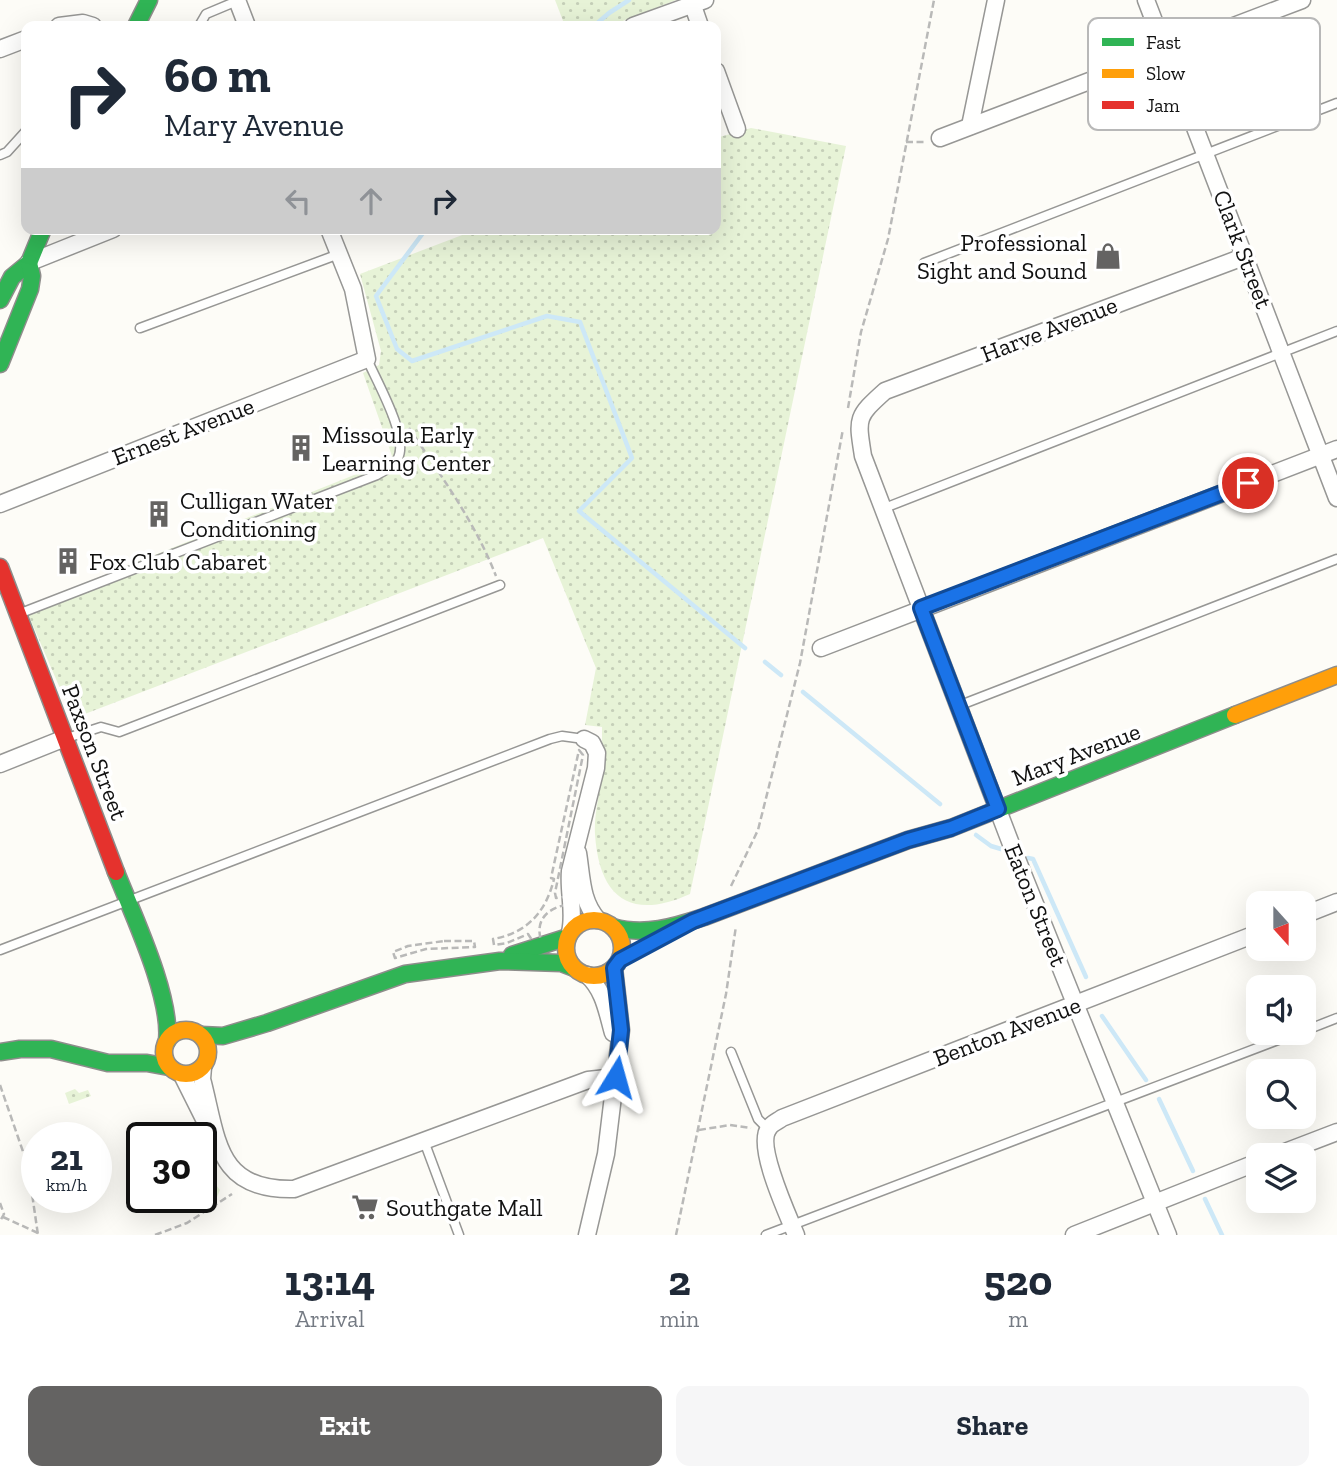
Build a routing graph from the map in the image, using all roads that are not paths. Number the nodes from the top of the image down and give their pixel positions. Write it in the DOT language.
graph roads {
  1 [pos="149,0"];
  2 [pos="996,0"];
  3 [pos="1146,0"];
  4 [pos="1302,0"];
  5 [pos="237,1"];
  6 [pos="696,2"];
  7 [pos="1153,18"];
  8 [pos="1255,18"];
  9 [pos="138,21"];
  10 [pos="202,21"];
  11 [pos="245,21"];
  12 [pos="646,21"];
  13 [pos="699,21"];
  14 [pos="21,41"];
  15 [pos="0,49"];
  16 [pos="1088,82"];
  17 [pos="721,85"];
  18 [pos="1337,103"];
  19 [pos="1320,110"];
  20 [pos="970,127"];
  21 [pos="737,129"];
  22 [pos="1197,130"];
  23 [pos="1270,130"];
  24 [pos="21,137"];
  25 [pos="940,138"];
  26 [pos="0,155"];
  27 [pos="1207,155"];
  28 [pos="41,235"];
  29 [pos="98,235"];
  30 [pos="331,235"];
  31 [pos="339,254"];
  32 [pos="1246,256"];
  33 [pos="29,263"];
  34 [pos="924,263"];
  35 [pos="0,274"];
  36 [pos="0,300"];
  37 [pos="140,328"];
  38 [pos="1337,331"];
  39 [pos="1282,352"];
  40 [pos="367,359"];
  41 [pos="0,363"];
  42 [pos="860,415"];
  43 [pos="1337,449"];
  44 [pos="1320,455"];
  45 [pos="1337,498"];
  46 [pos="0,504"];
  47 [pos="882,509"];
  48 [pos="1337,559"];
  49 [pos="0,567"];
  50 [pos="500,585"];
  51 [pos="921,608"];
  52 [pos="18,615"];
  53 [pos="821,648"];
  54 [pos="1337,677"];
  55 [pos="958,706"];
  56 [pos="65,738"];
  57 [pos="584,739"];
  58 [pos="0,764"];
  59 [pos="998,809"];
  60 [pos="577,847"];
  61 [pos="127,901"];
  62 [pos="1337,902"];
  63 [pos="1316,910"];
  64 [pos="693,921"];
  65 [pos="605,924"];
  66 [pos="569,934"];
  67 [pos="1246,938"];
  68 [pos="0,950"];
  69 [pos="147,953"];
  70 [pos="494,962"];
  71 [pos="617,964"];
  72 [pos="581,972"];
  73 [pos="1077,1004"];
  74 [pos="292,1015"];
  75 [pos="1337,1018"];
  76 [pos="1316,1026"];
  77 [pos="198,1033"];
  78 [pos="166,1043"];
  79 [pos="1268,1045"];
  80 [pos="0,1052"];
  81 [pos="730,1052"];
  82 [pos="85,1055"];
  83 [pos="205,1064"];
  84 [pos="176,1071"];
  85 [pos="616,1077"];
  86 [pos="1115,1104"];
  87 [pos="762,1132"];
  88 [pos="1337,1132"];
  89 [pos="424,1141"];
  90 [pos="218,1143"];
  91 [pos="1308,1143"];
  92 [pos="1246,1167"];
  93 [pos="1156,1202"];
  94 [pos="794,1230"];
  95 [pos="458,1235"];
  96 [pos="587,1235"];
  97 [pos="766,1235"];
  98 [pos="1074,1235"];
  99 [pos="1168,1235"];
  1 -- 9 [label="main road"];
  2 -- 20 [label="street"];
  3 -- 7 [label="street, Clark Street"];
  4 -- 8 [label="street"];
  5 -- 10 [label="lane"];
  5 -- 11 [label="street"];
  6 -- 12 [label="street"];
  6 -- 13 [label="street"];
  14 -- 15 [label="street"];
  16 -- 20 [label="street"];
  17 -- 21 [label="street"];
  18 -- 19 [label="lane"];
  20 -- 25 [label="street"];
  22 -- 27 [label="street, Clark Street"];
  23 -- 27 [label="lane"];
  24 -- 26 [label="lane"];
  27 -- 32 [label="street, Clark Street"];
  27 -- 34 [label="lane"];
  28 -- 33 [label="main road"];
  29 -- 33 [label="street"];
  30 -- 31 [label="street"];
  31 -- 37 [label="lane"];
  31 -- 40 [label="street"];
  32 -- 39 [label="street, Clark Street"];
  32 -- 42 [label="street, Harve Avenue"];
  33 -- 35 [label="street"];
  33 -- 36 [label="main road"];
  33 -- 41 [label="main road"];
  38 -- 39 [label="lane"];
  39 -- 44 [label="street, Clark Street"];
  39 -- 47 [label="lane"];
  40 -- 46 [label="street, Ernest Avenue"];
  40 -- 52 [label="lane"];
  42 -- 47 [label="street, Eaton Street"];
  43 -- 44 [label="street"];
  44 -- 45 [label="street, Clark Street"];
  44 -- 51 [label="street"];
  47 -- 51 [label="street, Eaton Street"];
  48 -- 55 [label="lane"];
  49 -- 52 [label="main road, Paxson Street"];
  50 -- 56 [label="lane"];
  51 -- 53 [label="street"];
  51 -- 55 [label="street, Eaton Street"];
  52 -- 56 [label="main road, Paxson Street"];
  54 -- 59 [label="main road, Mary Avenue"];
  55 -- 59 [label="street, Eaton Street"];
  56 -- 58 [label="street"];
  56 -- 61 [label="main road, Paxson Street"];
  57 -- 60 [label="street"];
  57 -- 61 [label="lane"];
  59 -- 64 [label="main road, Mary Avenue"];
  59 -- 73 [label="street, Eaton Street"];
  60 -- 65 [label="street"];
  60 -- 66 [label="street"];
  61 -- 68 [label="lane"];
  61 -- 69 [label="main road, Paxson Street"];
  62 -- 63 [label="street"];
  64 -- 65 [label="main road, Mary Avenue"];
  64 -- 71 [label="main road, Mary Avenue"];
  65 -- 66 [label="main road"];
  65 -- 71 [label="main road"];
  66 -- 70 [label="main road"];
  66 -- 72 [label="main road"];
  67 -- 73 [label="street, Benton Avenue"];
  69 -- 77 [label="main road, Paxson Street"];
  69 -- 78 [label="main road, Paxson Street"];
  70 -- 72 [label="main road"];
  70 -- 74 [label="main road"];
  71 -- 72 [label="main road"];
  71 -- 85 [label="street"];
  72 -- 85 [label="street"];
  73 -- 86 [label="street, Eaton Street"];
  73 -- 87 [label="street, Benton Avenue"];
  74 -- 77 [label="main road"];
  74 -- 83 [label="main road"];
  75 -- 76 [label="lane"];
  77 -- 78 [label="main road"];
  77 -- 83 [label="main road"];
  78 -- 82 [label="main road"];
  78 -- 84 [label="main road"];
  79 -- 86 [label="lane"];
  80 -- 82 [label="main road"];
  81 -- 87 [label="lane"];
  82 -- 84 [label="main road"];
  83 -- 84 [label="main road"];
  83 -- 90 [label="street"];
  84 -- 90 [label="street"];
  85 -- 89 [label="street"];
  85 -- 96 [label="street"];
  86 -- 93 [label="street, Eaton Street"];
  86 -- 94 [label="lane"];
  87 -- 94 [label="street"];
  88 -- 91 [label="street"];
  89 -- 90 [label="street"];
  89 -- 95 [label="lane"];
  92 -- 93 [label="street"];
  93 -- 98 [label="street"];
  93 -- 99 [label="street, Eaton Street"];
  94 -- 97 [label="lane"];
}
